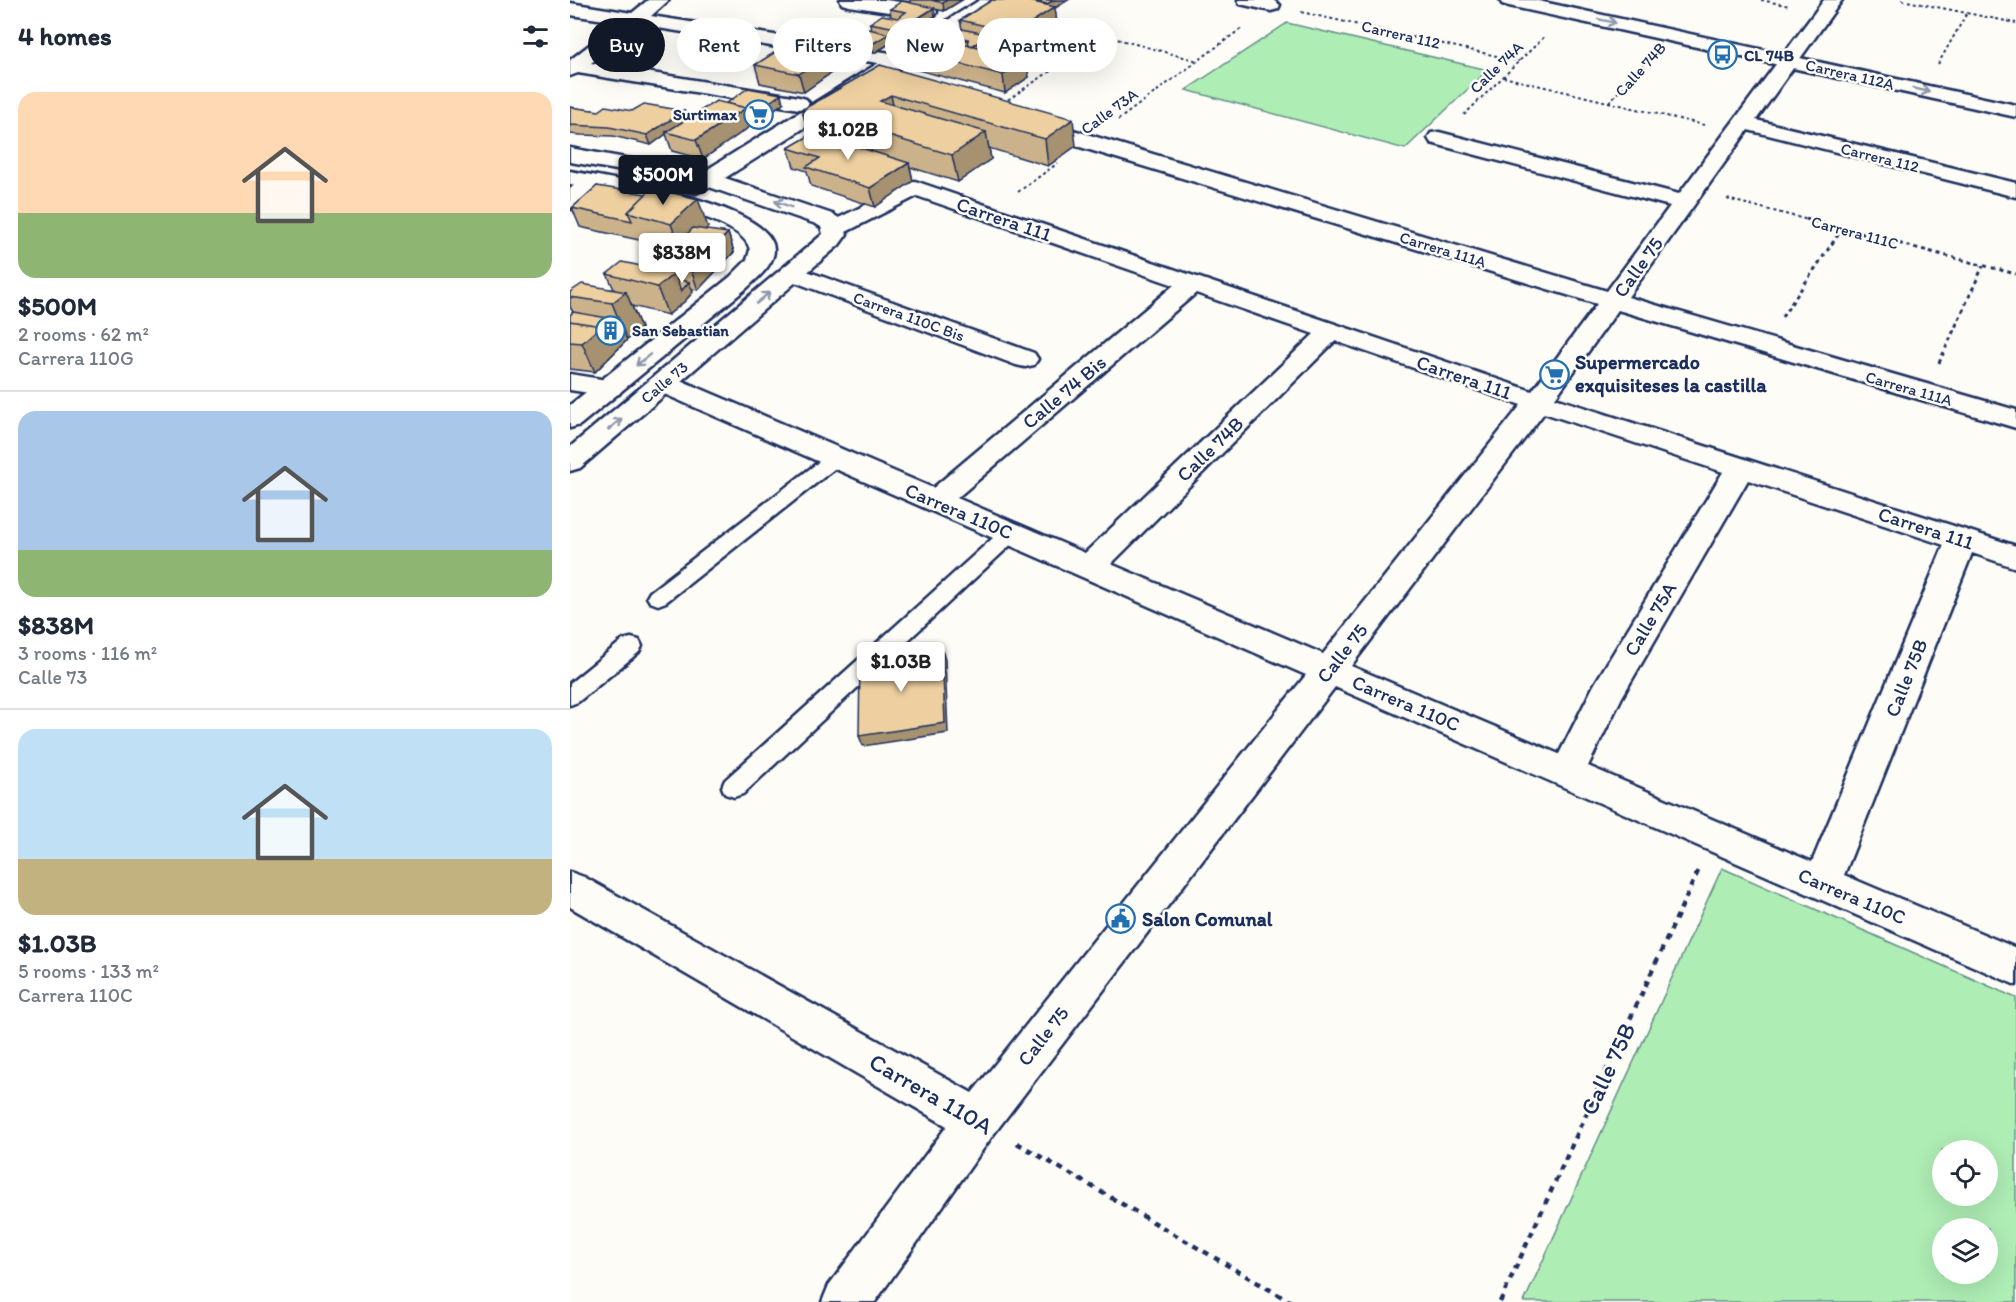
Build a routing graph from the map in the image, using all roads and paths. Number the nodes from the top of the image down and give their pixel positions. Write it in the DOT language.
graph roads {
  1 [pos="660,0"];
  2 [pos="849,0"];
  3 [pos="993,0"];
  4 [pos="1247,0"];
  5 [pos="1509,0"];
  6 [pos="1833,0"];
  7 [pos="1902,0"];
  8 [pos="1271,5"];
  9 [pos="570,9"];
  10 [pos="928,12"];
  11 [pos="1569,13"];
  12 [pos="1968,13"];
  13 [pos="623,18"];
  14 [pos="638,18"];
  15 [pos="964,18"];
  16 [pos="2016,22"];
  17 [pos="665,25"];
  18 [pos="1671,35"];
  19 [pos="1117,38"];
  20 [pos="588,55"];
  21 [pos="885,58"];
  22 [pos="1198,61"];
  23 [pos="1519,61"];
  24 [pos="1790,61"];
  25 [pos="571,67"];
  26 [pos="885,67"];
  27 [pos="1048,72"];
  28 [pos="871,76"];
  29 [pos="1503,77"];
  30 [pos="903,86"];
  31 [pos="1922,90"];
  32 [pos="1609,102"];
  33 [pos="799,103"];
  34 [pos="2016,111"];
  35 [pos="990,112"];
  36 [pos="1740,128"];
  37 [pos="1439,138"];
  38 [pos="1088,142"];
  39 [pos="570,155"];
  40 [pos="706,179"];
  41 [pos="581,180"];
  42 [pos="2016,190"];
  43 [pos="1690,197"];
  44 [pos="674,199"];
  45 [pos="570,202"];
  46 [pos="988,213"];
  47 [pos="834,229"];
  48 [pos="1842,229"];
  49 [pos="1983,266"];
  50 [pos="793,273"];
  51 [pos="2016,274"];
  52 [pos="1192,284"];
  53 [pos="1613,301"];
  54 [pos="1331,331"];
  55 [pos="1763,345"];
  56 [pos="1025,359"];
  57 [pos="570,382"];
  58 [pos="663,384"];
  59 [pos="609,388"];
  60 [pos="1926,393"];
  61 [pos="1538,402"];
  62 [pos="570,419"];
  63 [pos="2016,419"];
  64 [pos="836,459"];
  65 [pos="570,462"];
  66 [pos="1740,468"];
  67 [pos="936,501"];
  68 [pos="1011,533"];
  69 [pos="1962,539"];
  70 [pos="2016,557"];
  71 [pos="1089,567"];
  72 [pos="658,597"];
  73 [pos="631,646"];
  74 [pos="1329,670"];
  75 [pos="570,696"];
  76 [pos="1567,773"];
  77 [pos="734,787"];
  78 [pos="1714,836"];
  79 [pos="1822,883"];
  80 [pos="570,888"];
  81 [pos="2016,967"];
  82 [pos="978,1120"];
  83 [pos="846,1302"];
  84 [pos="1291,1302"];
  85 [pos="1500,1302"];
  1 -- 14 [label="street"];
  2 -- 10 [label="street"];
  3 -- 15 [label="street"];
  4 -- 8 [label="street"];
  5 -- 11 [label="street, Carrera 112A"];
  6 -- 24 [label="street, Calle 75"];
  7 -- 12 [label="path"];
  8 -- 22 [label="path, Calle 73A"];
  8 -- 23 [label="path, Carrera 112"];
  9 -- 13 [label="street"];
  11 -- 18 [label="street, Carrera 112A, one-way"];
  11 -- 23 [label="path, Calle 74A"];
  12 -- 16 [label="path"];
  12 -- 31 [label="path"];
  17 -- 21 [label="street"];
  18 -- 24 [label="street, Carrera 112A"];
  18 -- 32 [label="path, Calle 74B"];
  19 -- 22 [label="path"];
  20 -- 25 [label="street"];
  22 -- 38 [label="path, Calle 73A"];
  23 -- 29 [label="path, Calle 74A"];
  24 -- 31 [label="street, Carrera 112A, one-way"];
  24 -- 36 [label="street, Calle 75"];
  25 -- 33 [label="street"];
  26 -- 28 [label="street"];
  27 -- 35 [label="path"];
  28 -- 30 [label="street"];
  28 -- 40 [label="street"];
  29 -- 32 [label="path"];
  29 -- 37 [label="path, Calle 74A"];
  31 -- 34 [label="street, Carrera 112A"];
  32 -- 36 [label="path"];
  35 -- 38 [label="street, Carrera 111A"];
  36 -- 42 [label="street, Carrera 112"];
  36 -- 43 [label="street, Calle 75"];
  37 -- 43 [label="street"];
  38 -- 46 [label="path, Calle 73A"];
  38 -- 53 [label="street, Carrera 111A"];
  39 -- 40 [label="street"];
  40 -- 44 [label="street"];
  47 -- 40 [label="street, one-way"];
  41 -- 44 [label="street"];
  41 -- 45 [label="street"];
  43 -- 48 [label="path, Carrera 111C"];
  43 -- 53 [label="street, Calle 75"];
  44 -- 59 [label="street, Calle 73, one-way"];
  46 -- 47 [label="street, Carrera 111"];
  46 -- 52 [label="street, Carrera 111"];
  47 -- 50 [label="street, Calle 73"];
  48 -- 49 [label="path, Carrera 111C"];
  48 -- 55 [label="path"];
  49 -- 51 [label="path, Carrera 111C"];
  49 -- 60 [label="path"];
  50 -- 56 [label="street, Carrera 110C Bis"];
  58 -- 50 [label="street, Calle 73, one-way"];
  52 -- 54 [label="street, Carrera 111"];
  52 -- 67 [label="street, Calle 74 Bis"];
  53 -- 55 [label="street, Carrera 111A"];
  53 -- 61 [label="street, Calle 75"];
  54 -- 61 [label="street, Carrera 111"];
  54 -- 71 [label="street, Calle 74B"];
  55 -- 60 [label="street, Carrera 111A"];
  57 -- 59 [label="street"];
  58 -- 64 [label="street, Carrera 110C"];
  65 -- 58 [label="street, Calle 73, one-way"];
  59 -- 62 [label="street, Calle 73"];
  60 -- 63 [label="street, Carrera 111A"];
  61 -- 66 [label="street, Carrera 111"];
  61 -- 74 [label="street, Calle 75"];
  64 -- 67 [label="street, Carrera 110C"];
  64 -- 72 [label="lane"];
  66 -- 69 [label="street, Carrera 111"];
  66 -- 76 [label="street, Calle 75A"];
  67 -- 68 [label="street, Carrera 110C"];
  68 -- 71 [label="street, Carrera 110C"];
  68 -- 77 [label="lane"];
  69 -- 70 [label="street, Carrera 111"];
  69 -- 79 [label="street, Calle 75B"];
  71 -- 74 [label="street, Carrera 110C"];
  73 -- 75 [label="lane"];
  74 -- 76 [label="street, Carrera 110C"];
  74 -- 82 [label="street, Calle 75"];
  76 -- 78 [label="street, Carrera 110C"];
  78 -- 79 [label="street, Carrera 110C"];
  78 -- 85 [label="path, Calle 75B"];
  79 -- 81 [label="street, Carrera 110C"];
  80 -- 82 [label="street, Carrera 110A"];
  82 -- 83 [label="street, Calle 75"];
  82 -- 84 [label="path, Carrera 110A"];
}
